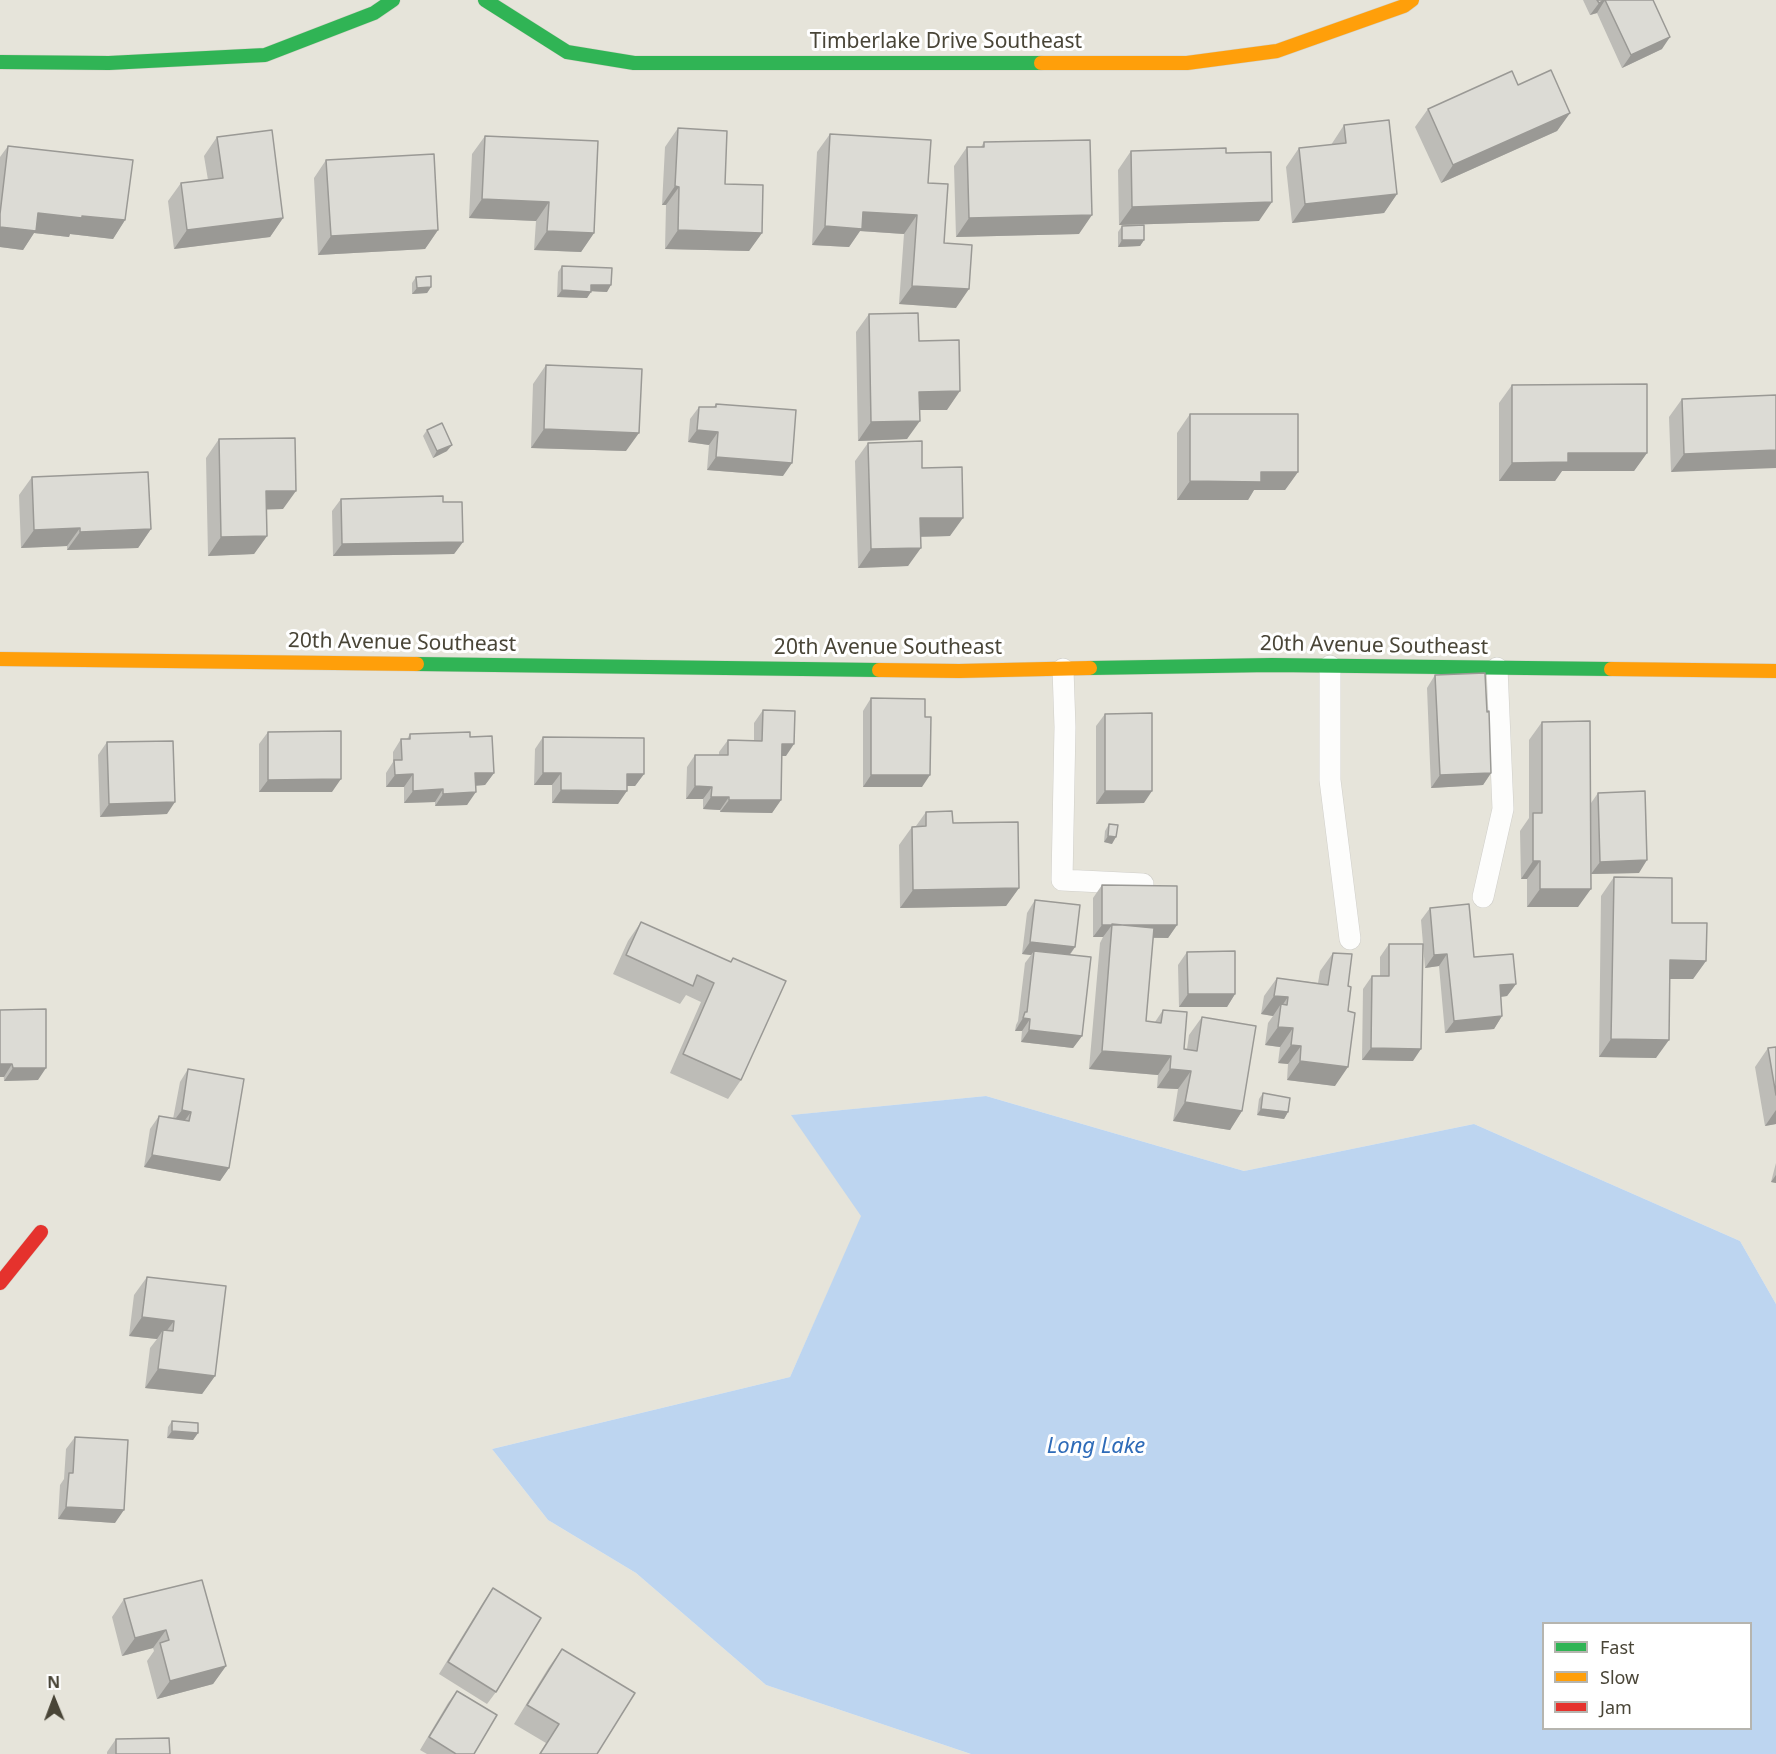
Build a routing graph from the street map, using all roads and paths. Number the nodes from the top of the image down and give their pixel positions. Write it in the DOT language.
graph roads {
  1 [pos="393,0"];
  2 [pos="485,0"];
  3 [pos="1412,0"];
  4 [pos="0,62"];
  5 [pos="0,659"];
  6 [pos="1330,666"];
  7 [pos="1497,668"];
  8 [pos="1064,669"];
  9 [pos="1776,671"];
  10 [pos="1143,884"];
  11 [pos="1483,897"];
  12 [pos="1350,939"];
  13 [pos="41,1232"];
  14 [pos="0,1283"];
  1 -- 4 [label="street"];
  2 -- 3 [label="street, Timberlake Drive Southeast"];
  5 -- 8 [label="street, 20th Avenue Southeast"];
  6 -- 7 [label="street, 20th Avenue Southeast"];
  6 -- 8 [label="street, 20th Avenue Southeast"];
  6 -- 12 [label="lane"];
  7 -- 9 [label="street, 20th Avenue Southeast"];
  7 -- 11 [label="lane"];
  8 -- 10 [label="lane"];
  13 -- 14 [label="street"];
}
